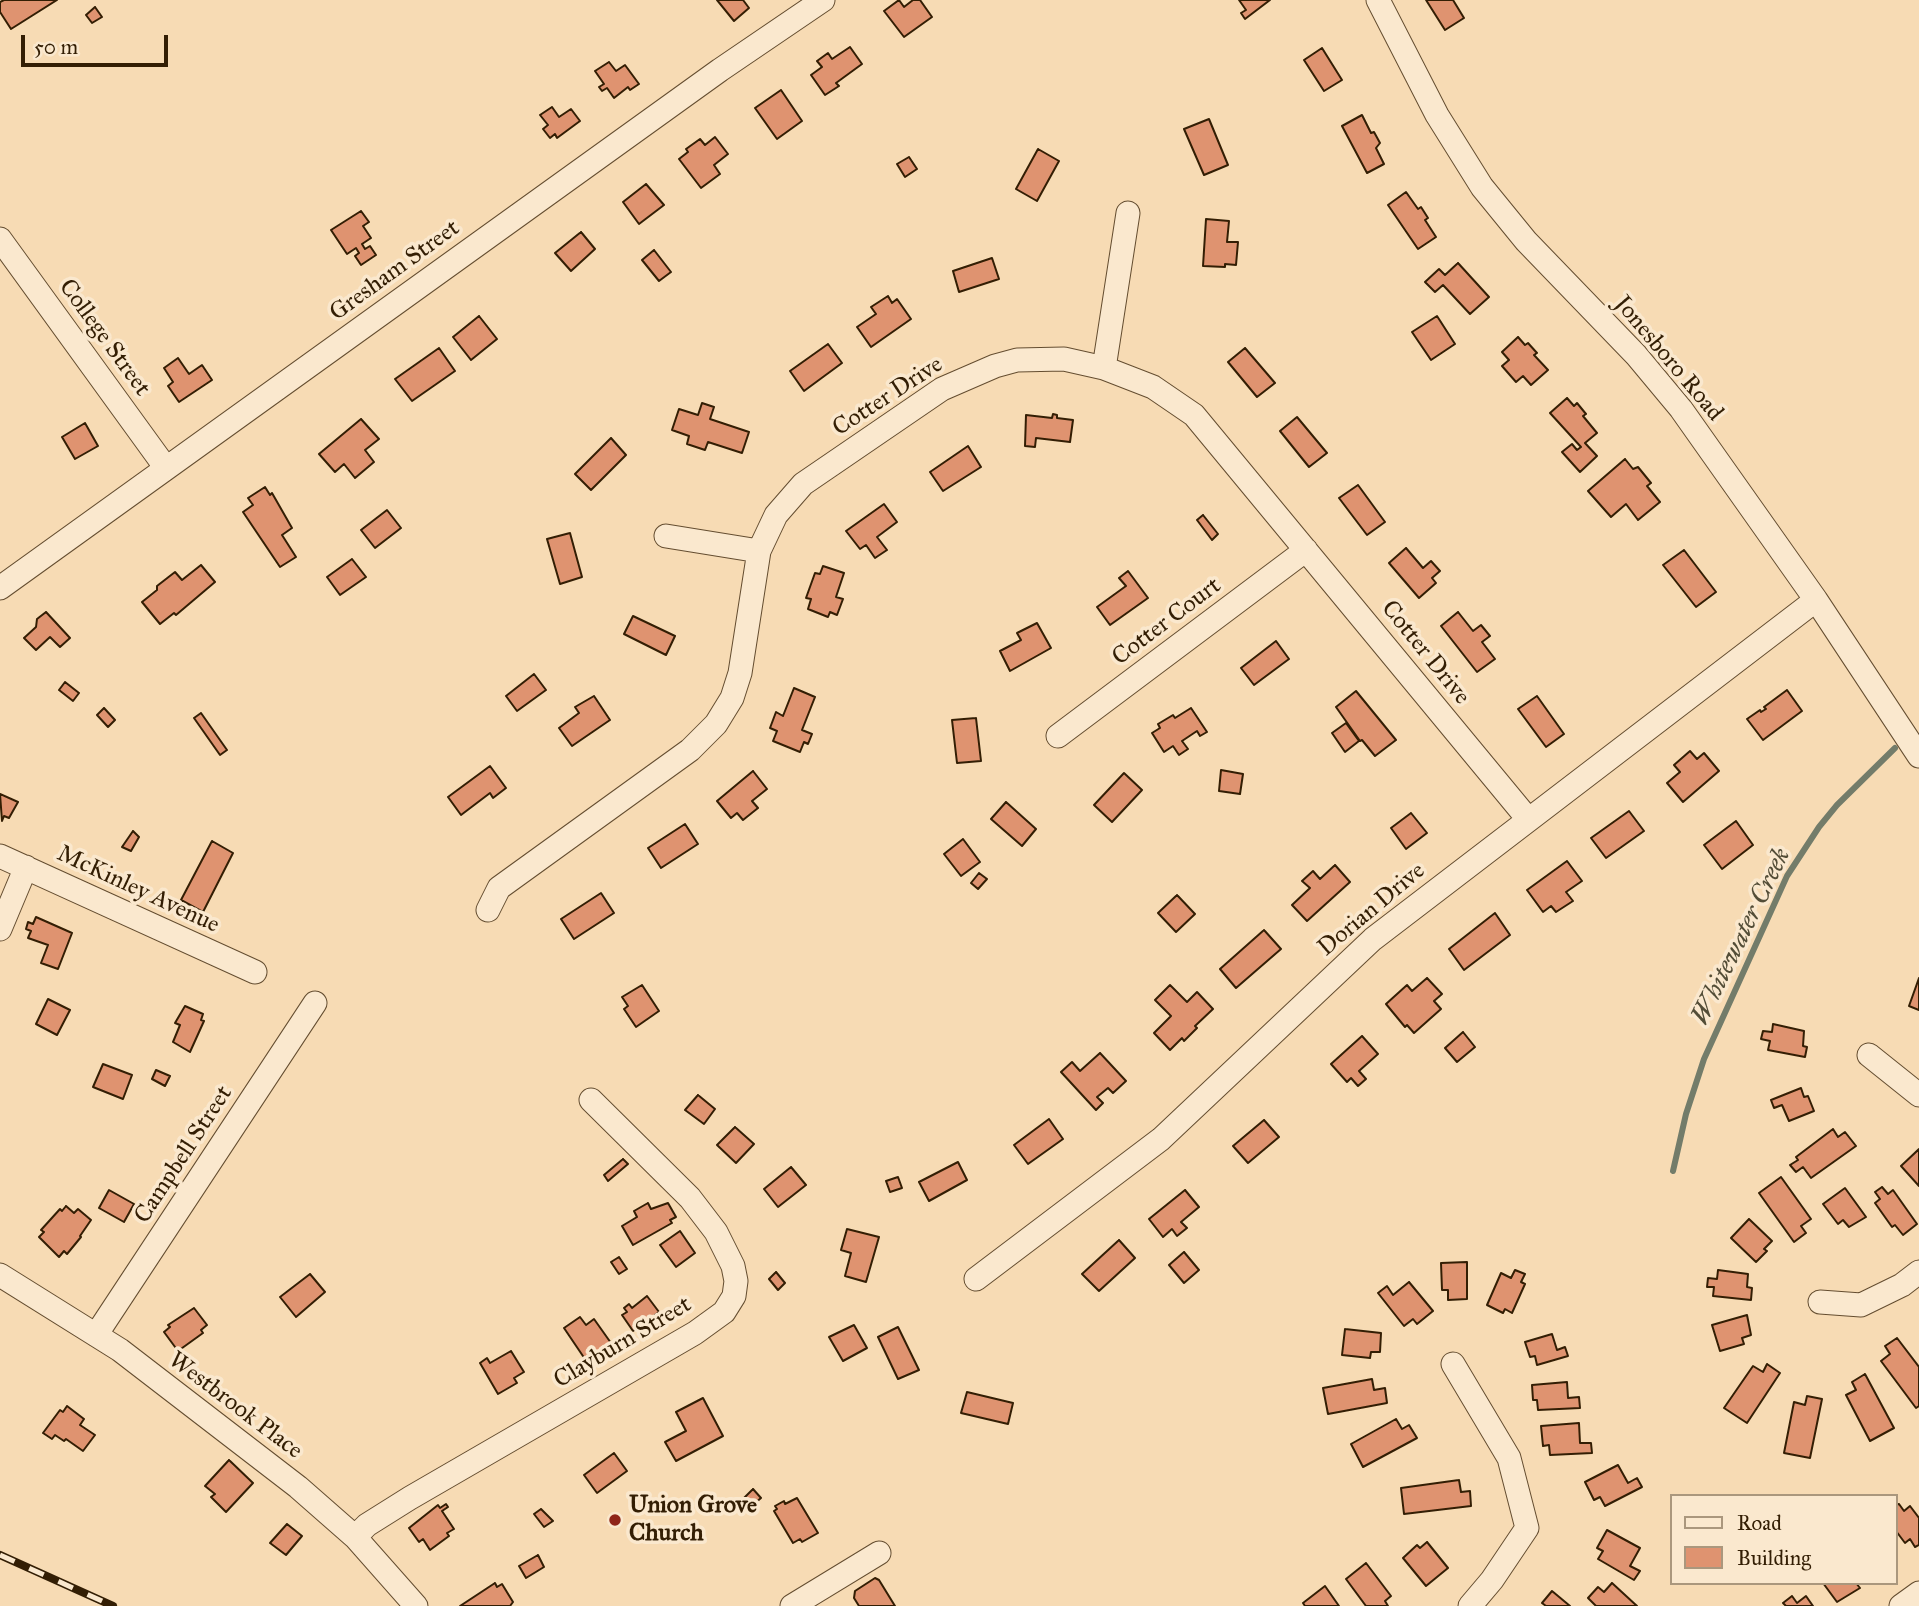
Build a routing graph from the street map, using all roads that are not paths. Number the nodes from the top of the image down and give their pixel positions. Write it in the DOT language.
graph roads {
  1 [pos="823,0"];
  2 [pos="1378,0"];
  3 [pos="1128,213"];
  4 [pos="0,239"];
  5 [pos="1104,368"];
  6 [pos="166,468"];
  7 [pos="666,536"];
  8 [pos="1306,550"];
  9 [pos="759,551"];
  10 [pos="0,587"];
  11 [pos="1816,600"];
  12 [pos="1058,736"];
  13 [pos="1919,756"];
  14 [pos="1528,819"];
  15 [pos="0,856"];
  16 [pos="26,867"];
  17 [pos="488,910"];
  18 [pos="0,929"];
  19 [pos="255,972"];
  20 [pos="315,1003"];
  21 [pos="1869,1055"];
  22 [pos="1919,1095"];
  23 [pos="591,1100"];
  24 [pos="1919,1272"];
  25 [pos="0,1275"];
  26 [pos="976,1279"];
  27 [pos="1820,1302"];
  28 [pos="96,1335"];
  29 [pos="1453,1364"];
  30 [pos="355,1537"];
  31 [pos="878,1553"];
  32 [pos="1919,1593"];
  33 [pos="416,1606"];
  34 [pos="792,1606"];
  35 [pos="1469,1606"];
  36 [pos="1901,1606"];
  1 -- 6 [label="street, Gresham Street"];
  2 -- 11 [label="street, Jonesboro Road"];
  3 -- 5 [label="street"];
  4 -- 6 [label="street, College Street"];
  5 -- 8 [label="street, Cotter Drive"];
  5 -- 9 [label="street, Cotter Drive"];
  6 -- 10 [label="street, Gresham Street"];
  7 -- 9 [label="street"];
  8 -- 12 [label="street, Cotter Court"];
  8 -- 14 [label="street, Cotter Drive"];
  9 -- 17 [label="street, Cotter Drive"];
  11 -- 13 [label="street, Jonesboro Road"];
  11 -- 14 [label="street, Dorian Drive"];
  14 -- 26 [label="street, Dorian Drive"];
  15 -- 16 [label="street, McKinley Avenue"];
  16 -- 18 [label="street"];
  16 -- 19 [label="street, McKinley Avenue"];
  20 -- 28 [label="street, Campbell Street"];
  21 -- 22 [label="street"];
  23 -- 30 [label="street, Clayburn Street"];
  24 -- 27 [label="street"];
  25 -- 28 [label="street, Westbrook Place"];
  28 -- 30 [label="street, Westbrook Place"];
  29 -- 35 [label="street"];
  30 -- 33 [label="street, Westbrook Place"];
  31 -- 34 [label="street"];
  32 -- 36 [label="street"];
}
